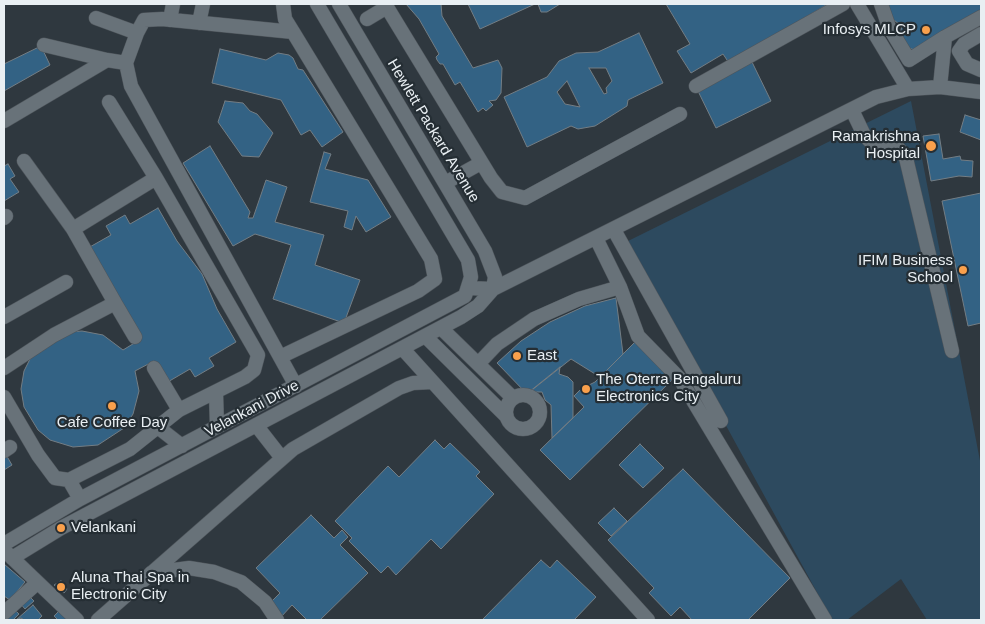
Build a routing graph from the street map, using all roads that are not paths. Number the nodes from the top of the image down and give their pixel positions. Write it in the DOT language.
graph roads {
  1 [pos="173,4"];
  2 [pos="203,4"];
  3 [pos="282,4"];
  4 [pos="317,4"];
  5 [pos="339,4"];
  6 [pos="843,4"];
  7 [pos="856,4"];
  8 [pos="881,4"];
  9 [pos="386,5"];
  10 [pos="96,18"];
  11 [pos="981,18"];
  12 [pos="367,19"];
  13 [pos="170,20"];
  14 [pos="199,23"];
  15 [pos="293,32"];
  16 [pos="137,33"];
  17 [pos="981,34"];
  18 [pos="945,37"];
  19 [pos="44,45"];
  20 [pos="106,60"];
  21 [pos="126,63"];
  22 [pos="981,70"];
  23 [pos="696,86"];
  24 [pos="940,87"];
  25 [pos="908,89"];
  26 [pos="981,92"];
  27 [pos="109,102"];
  28 [pos="852,110"];
  29 [pos="680,114"];
  30 [pos="4,121"];
  31 [pos="24,161"];
  32 [pos="482,163"];
  33 [pos="156,178"];
  34 [pos="445,183"];
  35 [pos="73,230"];
  36 [pos="614,230"];
  37 [pos="596,238"];
  38 [pos="66,282"];
  39 [pos="470,283"];
  40 [pos="494,283"];
  41 [pos="620,287"];
  42 [pos="115,303"];
  43 [pos="4,317"];
  44 [pos="441,328"];
  45 [pos="425,336"];
  46 [pos="135,337"];
  47 [pos="402,348"];
  48 [pos="952,351"];
  49 [pos="280,357"];
  50 [pos="478,364"];
  51 [pos="4,368"];
  52 [pos="154,368"];
  53 [pos="432,382"];
  54 [pos="296,386"];
  55 [pos="216,392"];
  56 [pos="4,397"];
  57 [pos="513,398"];
  58 [pos="179,410"];
  59 [pos="507,417"];
  60 [pos="721,421"];
  61 [pos="256,425"];
  62 [pos="159,428"];
  63 [pos="217,428"];
  64 [pos="182,446"];
  65 [pos="281,458"];
  66 [pos="68,480"];
  67 [pos="80,499"];
  68 [pos="4,544"];
  69 [pos="8,554"];
  70 [pos="151,572"];
  71 [pos="37,583"];
  72 [pos="4,613"];
  73 [pos="77,620"];
  74 [pos="98,620"];
  75 [pos="277,620"];
  76 [pos="648,620"];
  77 [pos="825,620"];
  1 -- 13 [label="street"];
  2 -- 14 [label="street"];
  3 -- 15 [label="street"];
  4 -- 39 [label="street"];
  5 -- 34 [label="street, Hewlett Packard Avenue"];
  6 -- 23 [label="street"];
  7 -- 25 [label="street"];
  8 -- 18 [label="street"];
  9 -- 12 [label="street"];
  9 -- 32 [label="street"];
  10 -- 16 [label="street"];
  11 -- 18 [label="street"];
  13 -- 14 [label="street"];
  13 -- 16 [label="street"];
  14 -- 15 [label="street"];
  15 -- 49 [label="street"];
  16 -- 21 [label="street"];
  17 -- 22 [label="street"];
  18 -- 24 [label="street"];
  19 -- 20 [label="street"];
  20 -- 21 [label="street"];
  20 -- 30 [label="street"];
  21 -- 49 [label="street"];
  24 -- 25 [label="street"];
  24 -- 26 [label="street"];
  25 -- 28 [label="street"];
  27 -- 33 [label="street"];
  28 -- 36 [label="street"];
  28 -- 48 [label="street"];
  29 -- 32 [label="street"];
  31 -- 35 [label="street"];
  32 -- 34 [label="street"];
  33 -- 35 [label="street"];
  33 -- 55 [label="street"];
  34 -- 40 [label="street, Hewlett Packard Avenue"];
  35 -- 42 [label="street"];
  36 -- 37 [label="street"];
  36 -- 60 [label="street"];
  37 -- 40 [label="street"];
  37 -- 41 [label="street"];
  38 -- 43 [label="street"];
  39 -- 40 [label="street"];
  39 -- 54 [label="street, Velankani Drive"];
  40 -- 44 [label="street, Velankani Drive"];
  41 -- 50 [label="street"];
  41 -- 77 [label="street"];
  42 -- 46 [label="street"];
  42 -- 51 [label="street"];
  44 -- 45 [label="street, Velankani Drive"];
  44 -- 50 [label="street"];
  45 -- 47 [label="street, Velankani Drive"];
  45 -- 59 [label="street"];
  47 -- 53 [label="street"];
  47 -- 61 [label="street, Velankani Drive"];
  49 -- 54 [label="street"];
  50 -- 57 [label="street"];
  52 -- 58 [label="street"];
  53 -- 65 [label="street"];
  53 -- 76 [label="street"];
  54 -- 63 [label="street, Velankani Drive"];
  55 -- 58 [label="street"];
  55 -- 63 [label="street"];
  56 -- 66 [label="street"];
  57 -- 59 [label="street"];
  57 -- 59 [label="street"];
  58 -- 62 [label="street"];
  61 -- 65 [label="street"];
  61 -- 69 [label="street, Velankani Drive"];
  62 -- 64 [label="street"];
  62 -- 66 [label="street"];
  63 -- 64 [label="street, Velankani Drive"];
  64 -- 67 [label="street, Velankani Drive"];
  65 -- 70 [label="street"];
  66 -- 67 [label="street"];
  67 -- 68 [label="street, Velankani Drive"];
  69 -- 71 [label="street, Velankani Drive"];
  70 -- 74 [label="street"];
  70 -- 75 [label="street"];
  71 -- 72 [label="street"];
  71 -- 73 [label="street, Velankani Drive"];
}
